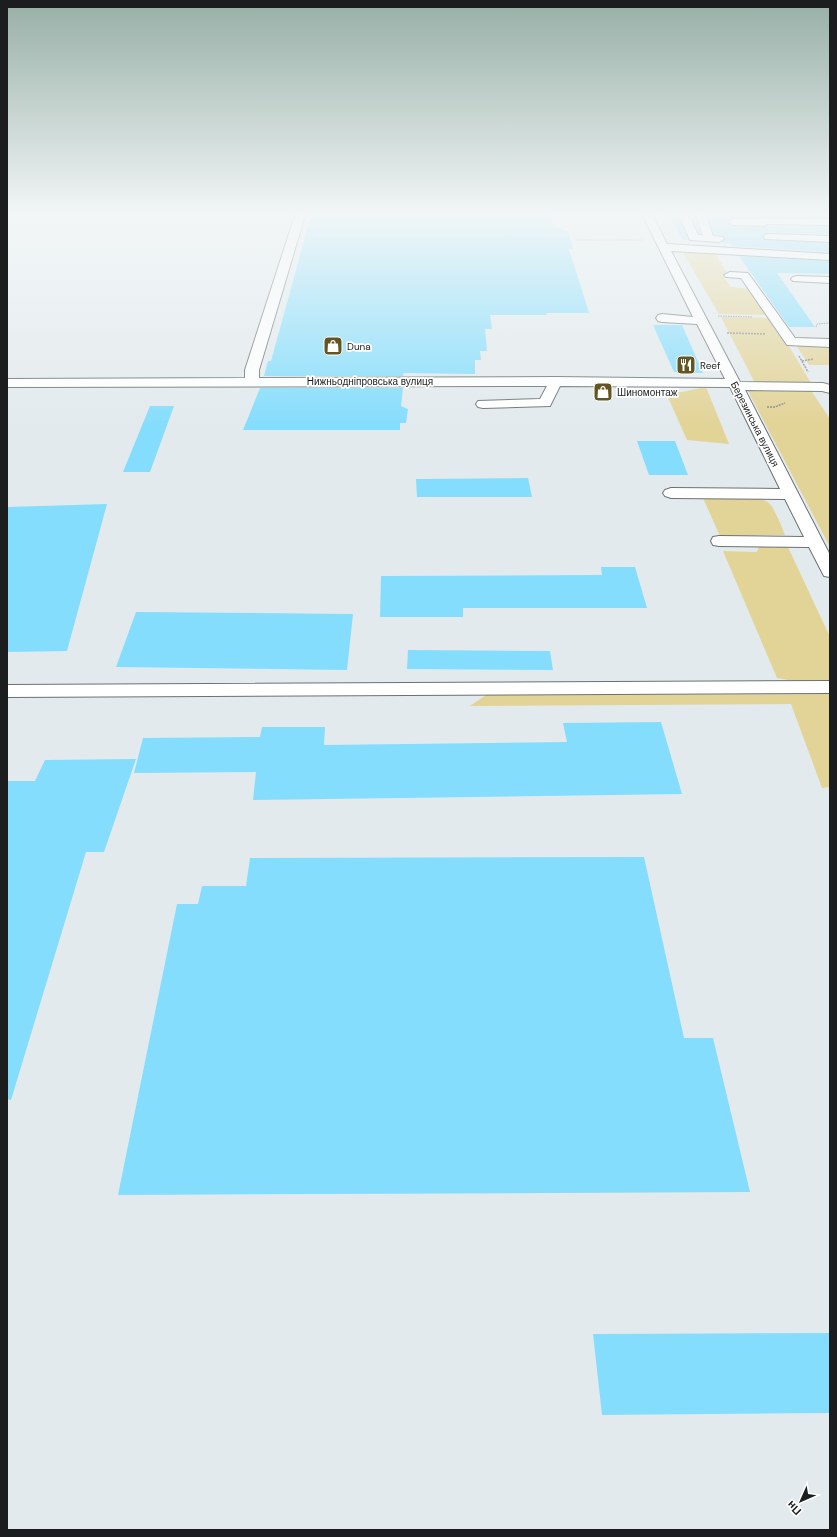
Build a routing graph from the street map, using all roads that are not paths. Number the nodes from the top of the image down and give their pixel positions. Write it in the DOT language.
graph roads {
  1 [pos="279,284"];
  2 [pos="679,284"];
  3 [pos="751,284"];
  4 [pos="692,304"];
  5 [pos="700,319"];
  6 [pos="830,343"];
  7 [pos="556,382"];
  8 [pos="7,383"];
  9 [pos="735,384"];
  10 [pos="247,385"];
  11 [pos="825,386"];
  12 [pos="483,404"];
  13 [pos="671,493"];
  14 [pos="790,494"];
  15 [pos="719,541"];
  16 [pos="815,542"];
  17 [pos="830,572"];
  18 [pos="830,687"];
  19 [pos="7,691"];
  1 -- 10 [label="street"];
  2 -- 4 [label="street, Березинська вулиця"];
  3 -- 6 [label="street"];
  4 -- 5 [label="street, Березинська вулиця"];
  4 -- 5 [label="street"];
  5 -- 9 [label="street, Березинська вулиця"];
  7 -- 9 [label="street, Нижньодніпровська вулиця"];
  7 -- 10 [label="street, Нижньодніпровська вулиця"];
  7 -- 12 [label="street"];
  8 -- 10 [label="street, Нижньодніпровська вулиця"];
  9 -- 11 [label="street, Нижньодніпровська вулиця"];
  9 -- 14 [label="street, Березинська вулиця"];
  13 -- 14 [label="street"];
  14 -- 16 [label="street, Березинська вулиця"];
  15 -- 16 [label="street"];
  16 -- 17 [label="street, Березинська вулиця"];
  18 -- 19 [label="street"];
}
